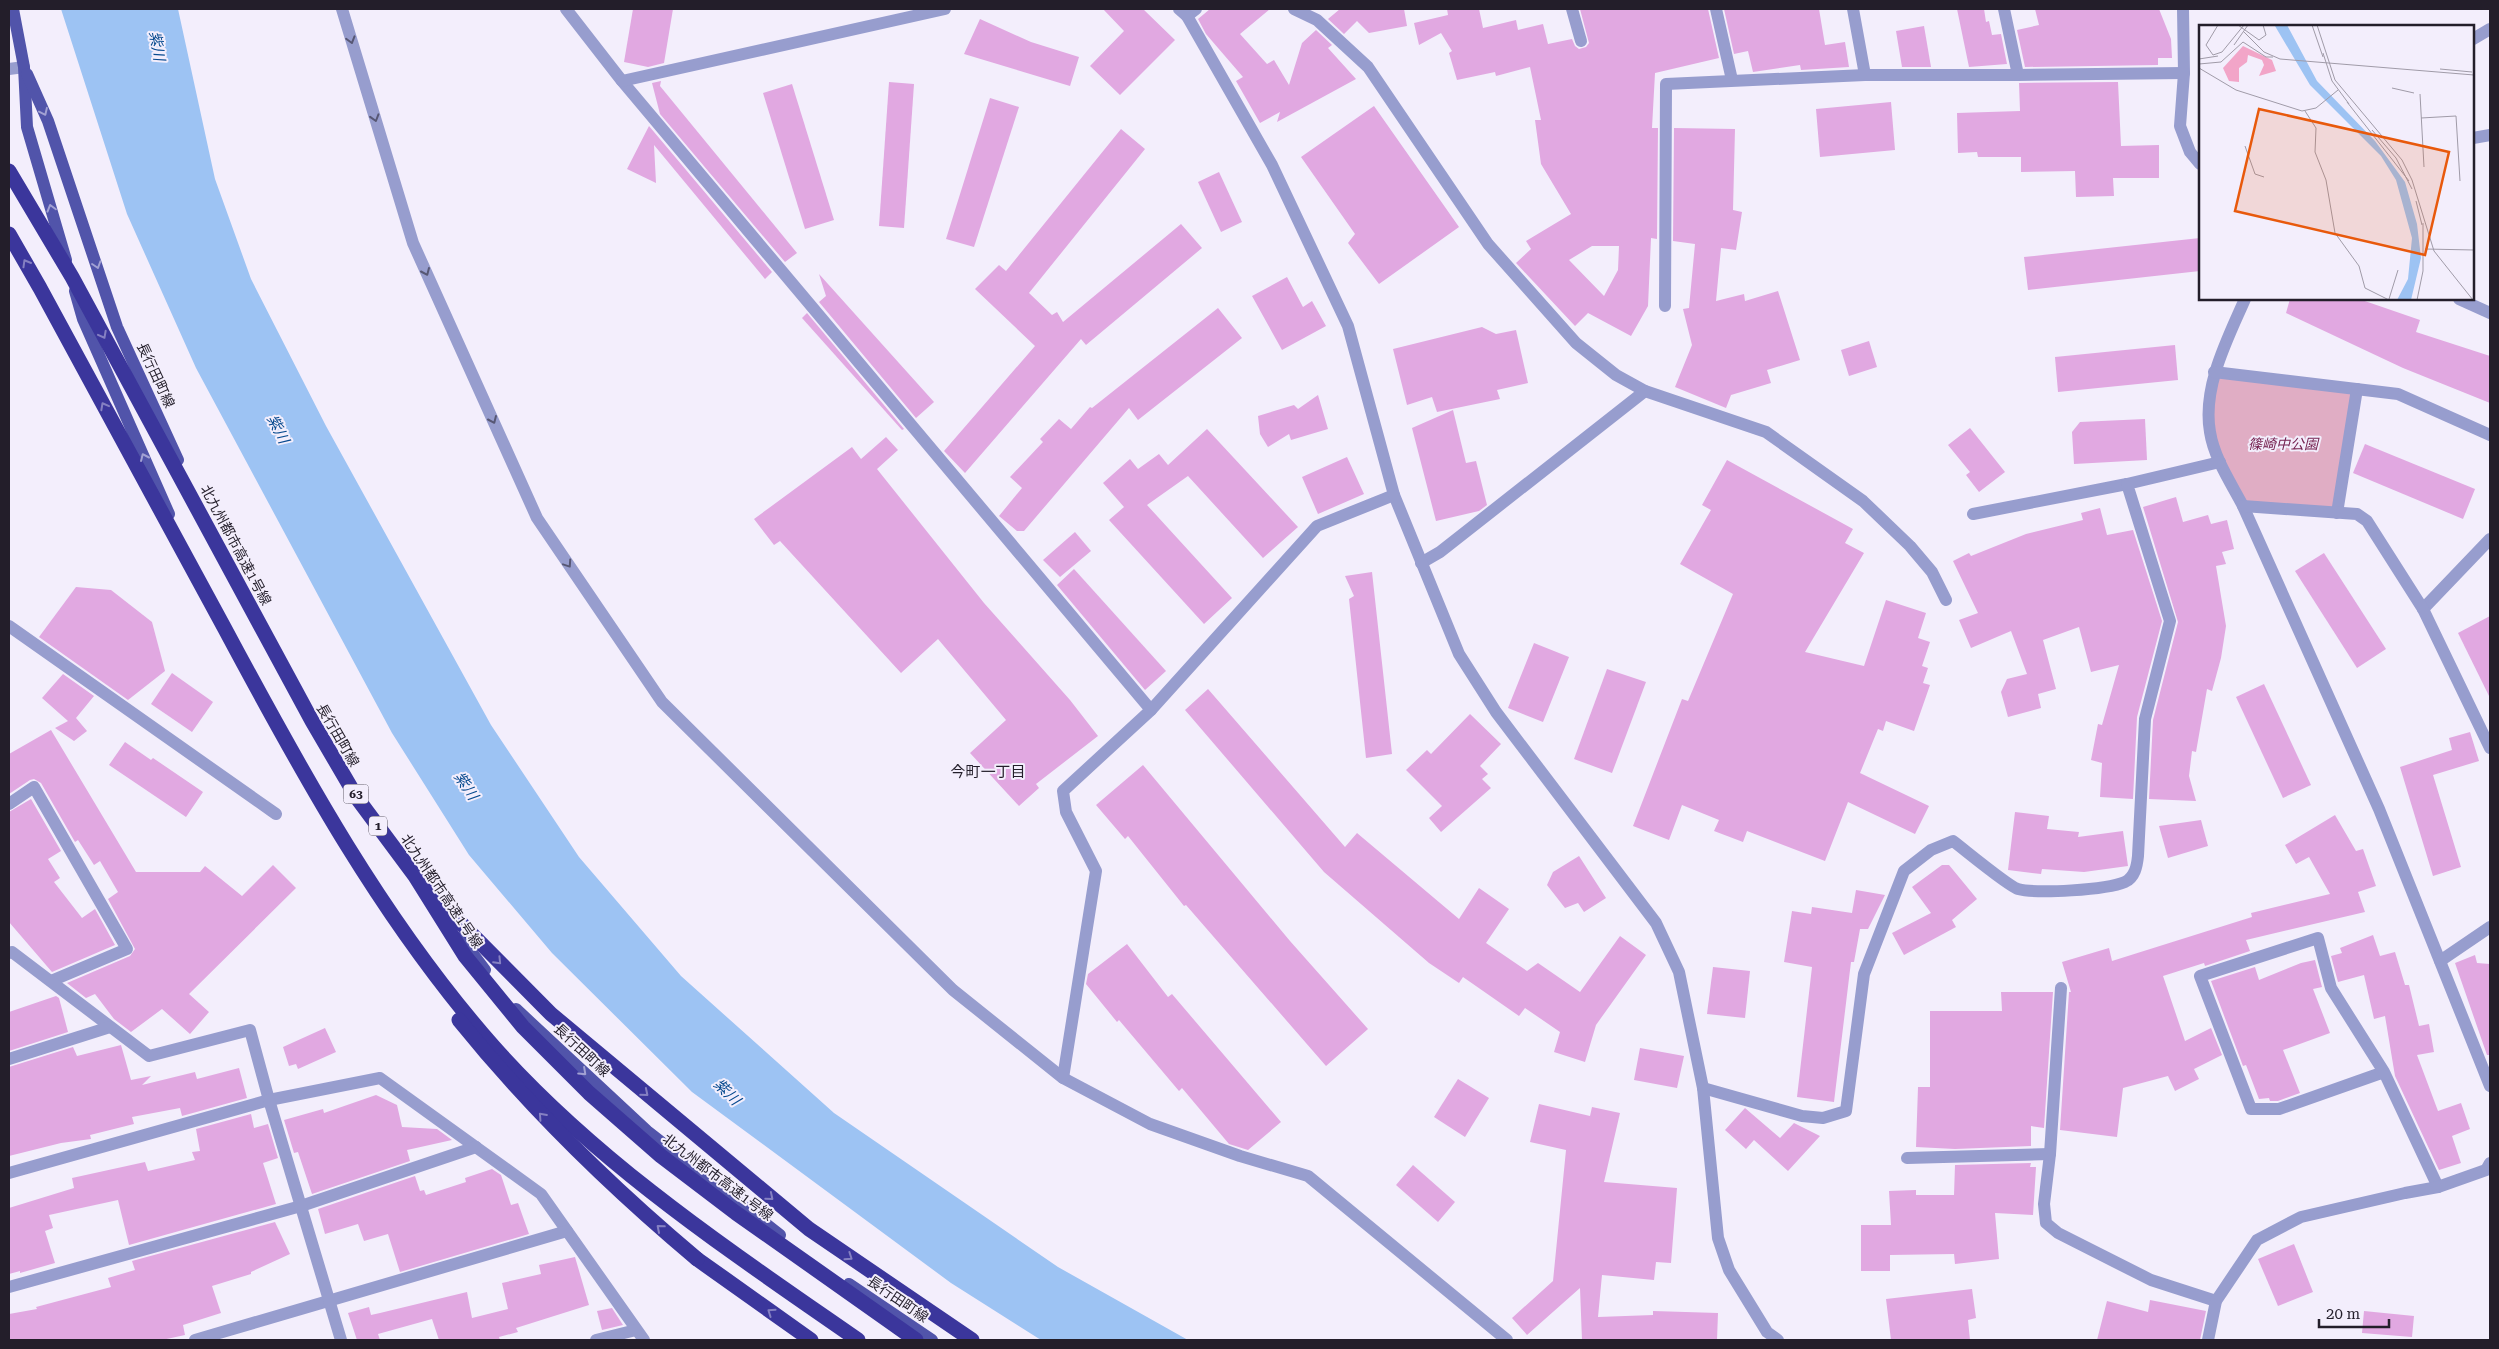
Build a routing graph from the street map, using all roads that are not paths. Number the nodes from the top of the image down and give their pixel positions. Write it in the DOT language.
graph roads {
  1 [pos="13,9"];
  2 [pos="342,9"];
  3 [pos="566,9"];
  4 [pos="945,9"];
  5 [pos="1294,9"];
  6 [pos="1572,9"];
  7 [pos="1716,9"];
  8 [pos="1853,9"];
  9 [pos="2004,9"];
  10 [pos="2182,9"];
  11 [pos="1187,11"];
  12 [pos="2490,29"];
  13 [pos="2474,38"];
  14 [pos="1581,41"];
  15 [pos="24,67"];
  16 [pos="9,69"];
  17 [pos="2184,72"];
  18 [pos="1865,75"];
  19 [pos="2018,76"];
  20 [pos="1732,80"];
  21 [pos="622,81"];
  22 [pos="2490,135"];
  23 [pos="2474,138"];
  24 [pos="2199,163"];
  25 [pos="9,171"];
  26 [pos="9,234"];
  27 [pos="2245,300"];
  28 [pos="2461,300"];
  29 [pos="1665,306"];
  30 [pos="2490,313"];
  31 [pos="2214,372"];
  32 [pos="2357,389"];
  33 [pos="1645,391"];
  34 [pos="2490,435"];
  35 [pos="2220,462"];
  36 [pos="2127,484"];
  37 [pos="1394,495"];
  38 [pos="2243,506"];
  39 [pos="2337,512"];
  40 [pos="1973,514"];
  41 [pos="2490,539"];
  42 [pos="1421,562"];
  43 [pos="1946,600"];
  44 [pos="2423,609"];
  45 [pos="9,626"];
  46 [pos="1151,710"];
  47 [pos="2490,748"];
  48 [pos="9,804"];
  49 [pos="276,814"];
  50 [pos="415,876"];
  51 [pos="378,896"];
  52 [pos="2490,927"];
  53 [pos="10,950"];
  54 [pos="2440,961"];
  55 [pos="51,981"];
  56 [pos="2061,988"];
  57 [pos="110,1027"];
  58 [pos="9,1059"];
  59 [pos="2384,1072"];
  60 [pos="1063,1078"];
  61 [pos="2490,1086"];
  62 [pos="1703,1088"];
  63 [pos="269,1100"];
  64 [pos="476,1147"];
  65 [pos="2050,1154"];
  66 [pos="1907,1158"];
  67 [pos="2490,1163"];
  68 [pos="9,1173"];
  69 [pos="2438,1187"];
  70 [pos="301,1206"];
  71 [pos="567,1231"];
  72 [pos="9,1287"];
  73 [pos="329,1300"];
  74 [pos="2216,1300"];
  75 [pos="636,1330"];
  76 [pos="195,1340"];
  77 [pos="341,1340"];
  78 [pos="596,1340"];
  79 [pos="644,1340"];
  80 [pos="811,1340"];
  81 [pos="850,1340"];
  82 [pos="858,1340"];
  83 [pos="916,1340"];
  84 [pos="932,1340"];
  85 [pos="972,1340"];
  86 [pos="1507,1340"];
  87 [pos="1778,1340"];
  88 [pos="2208,1340"];
  1 -- 15 [label="main road, 長行田町線 / 63"];
  2 -- 60 [label="street, one-way"];
  3 -- 21 [label="street"];
  4 -- 21 [label="street"];
  5 -- 33 [label="street"];
  6 -- 14 [label="street"];
  7 -- 20 [label="street"];
  8 -- 18 [label="street"];
  9 -- 19 [label="street"];
  10 -- 17 [label="street"];
  11 -- 37 [label="street"];
  12 -- 13 [label="street"];
  15 -- 16 [label="street"];
  81 -- 15 [label="main road, 長行田町線 / 63, one-way"];
  15 -- 84 [label="main road, 長行田町線 / 63, one-way"];
  17 -- 19 [label="street"];
  17 -- 24 [label="street"];
  18 -- 19 [label="street"];
  18 -- 20 [label="street"];
  20 -- 29 [label="street"];
  21 -- 46 [label="street"];
  22 -- 23 [label="street"];
  25 -- 50 [label="highway, 北九州都市高速1号線 / 1, one-way, bridge"];
  51 -- 26 [label="highway, one-way, bridge"];
  27 -- 31 [label="street"];
  28 -- 30 [label="street"];
  31 -- 32 [label="street"];
  31 -- 35 [label="street"];
  32 -- 34 [label="street"];
  32 -- 39 [label="street"];
  33 -- 42 [label="street"];
  33 -- 43 [label="street"];
  35 -- 36 [label="street"];
  35 -- 38 [label="street"];
  36 -- 40 [label="street"];
  36 -- 62 [label="street"];
  37 -- 42 [label="street"];
  37 -- 46 [label="street"];
  38 -- 39 [label="street"];
  38 -- 54 [label="street"];
  39 -- 44 [label="street"];
  41 -- 44 [label="street"];
  42 -- 62 [label="street"];
  44 -- 47 [label="street"];
  45 -- 49 [label="street"];
  46 -- 60 [label="street"];
  48 -- 55 [label="street"];
  50 -- 83 [label="highway, 北九州都市高速1号線 / 1, bridge"];
  50 -- 85 [label="highway, one-way, bridge"];
  80 -- 51 [label="highway, one-way, bridge"];
  51 -- 82 [label="highway, bridge"];
  52 -- 54 [label="street"];
  53 -- 55 [label="street"];
  54 -- 61 [label="street"];
  55 -- 57 [label="street"];
  56 -- 65 [label="street"];
  57 -- 58 [label="street"];
  57 -- 63 [label="street"];
  59 -- 59 [label="street"];
  59 -- 69 [label="street"];
  60 -- 86 [label="street"];
  62 -- 87 [label="street"];
  63 -- 64 [label="street"];
  63 -- 68 [label="street"];
  63 -- 70 [label="street"];
  64 -- 70 [label="street"];
  64 -- 71 [label="street"];
  65 -- 66 [label="street"];
  65 -- 74 [label="street"];
  67 -- 69 [label="street"];
  69 -- 74 [label="street"];
  70 -- 72 [label="street"];
  70 -- 73 [label="street"];
  71 -- 73 [label="street"];
  71 -- 75 [label="street"];
  73 -- 76 [label="street"];
  73 -- 77 [label="street"];
  74 -- 88 [label="street"];
  75 -- 78 [label="street"];
  75 -- 79 [label="street"];
}
